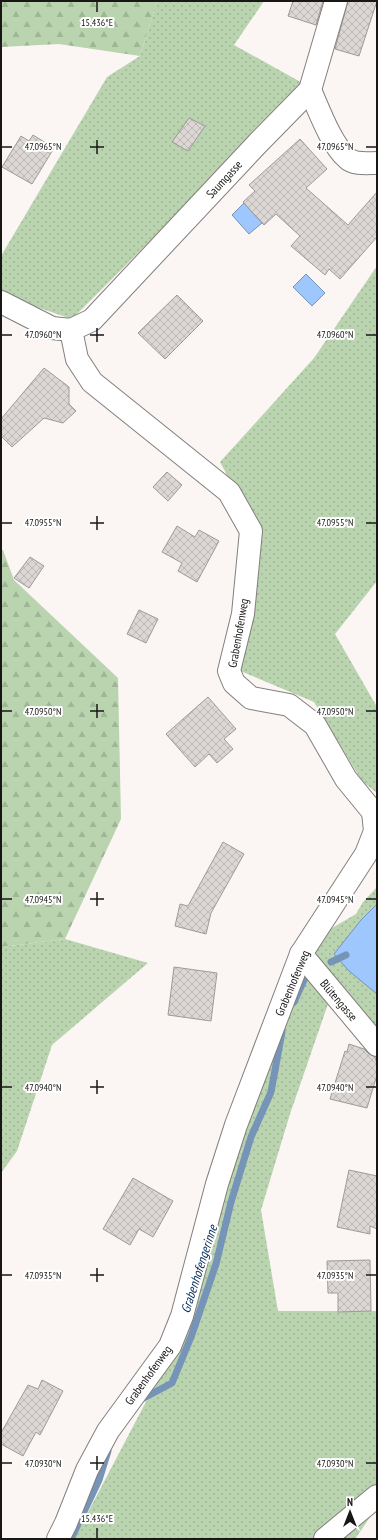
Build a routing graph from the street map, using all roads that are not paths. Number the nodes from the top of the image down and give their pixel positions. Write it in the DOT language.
graph roads {
  1 [pos="336,1"];
  2 [pos="310,90"];
  3 [pos="377,163"];
  4 [pos="1,302"];
  5 [pos="71,330"];
  6 [pos="301,954"];
  7 [pos="377,1045"];
  8 [pos="377,1496"];
  9 [pos="58,1539"];
  10 [pos="325,1539"];
  1 -- 2 [label="street, Saumgasse"];
  2 -- 3 [label="street"];
  2 -- 5 [label="street, Saumgasse"];
  4 -- 5 [label="street"];
  5 -- 6 [label="street, Grabenhofenweg"];
  6 -- 7 [label="street, Blütengasse"];
  6 -- 9 [label="street, Grabenhofenweg"];
  8 -- 10 [label="street"];
}
